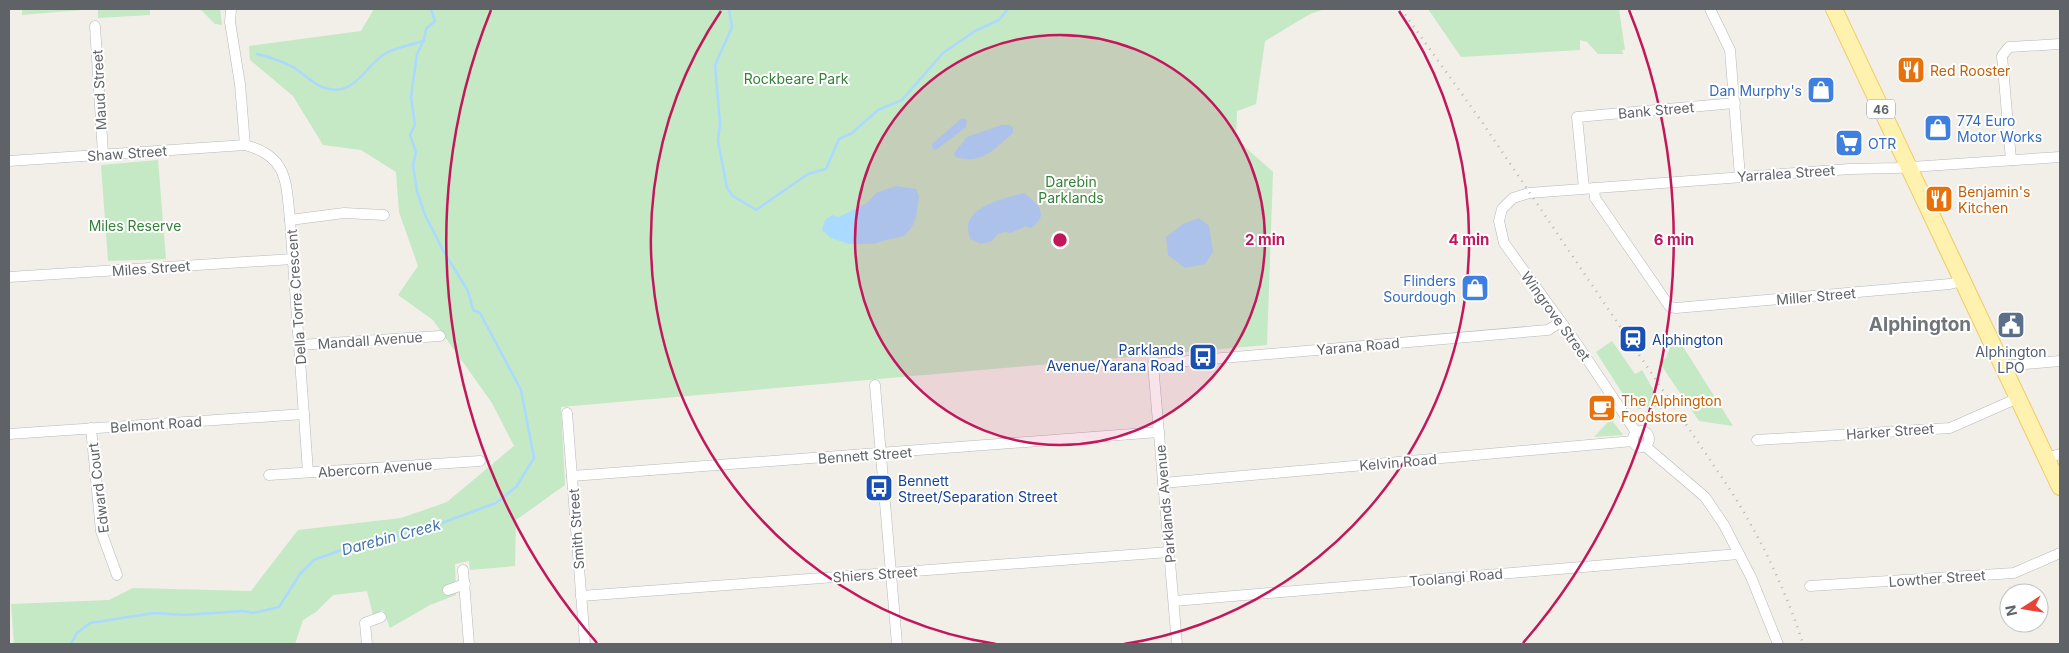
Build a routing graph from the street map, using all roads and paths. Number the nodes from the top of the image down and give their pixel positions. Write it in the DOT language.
graph roads {
  1 [pos="231,9"];
  2 [pos="1710,9"];
  3 [pos="1834,9"];
  4 [pos="95,26"];
  5 [pos="2060,44"];
  6 [pos="1735,103"];
  7 [pos="245,145"];
  8 [pos="103,154"];
  9 [pos="2060,157"];
  10 [pos="2011,160"];
  11 [pos="9,161"];
  12 [pos="1909,167"];
  13 [pos="1740,177"];
  14 [pos="1589,188"];
  15 [pos="1513,198"];
  16 [pos="384,215"];
  17 [pos="290,220"];
  18 [pos="293,259"];
  19 [pos="9,277"];
  20 [pos="1962,281"];
  21 [pos="1561,322"];
  22 [pos="440,336"];
  23 [pos="299,345"];
  24 [pos="2060,361"];
  25 [pos="1153,364"];
  26 [pos="2004,368"];
  27 [pos="875,385"];
  28 [pos="2018,398"];
  29 [pos="567,413"];
  30 [pos="304,414"];
  31 [pos="91,428"];
  32 [pos="1159,432"];
  33 [pos="9,434"];
  34 [pos="1634,437"];
  35 [pos="1757,440"];
  36 [pos="1645,446"];
  37 [pos="882,454"];
  38 [pos="2053,456"];
  39 [pos="480,461"];
  40 [pos="308,472"];
  41 [pos="269,475"];
  42 [pos="572,476"];
  43 [pos="1163,483"];
  44 [pos="2060,487"];
  45 [pos="1169,552"];
  46 [pos="2060,553"];
  47 [pos="1739,554"];
  48 [pos="463,570"];
  49 [pos="891,572"];
  50 [pos="117,575"];
  51 [pos="465,584"];
  52 [pos="1810,586"];
  53 [pos="448,590"];
  54 [pos="581,596"];
  55 [pos="1174,601"];
  56 [pos="381,617"];
  57 [pos="367,644"];
  58 [pos="469,644"];
  59 [pos="585,644"];
  60 [pos="897,644"];
  61 [pos="1177,644"];
  62 [pos="1778,644"];
  1 -- 7 [label="street"];
  2 -- 6 [label="street"];
  3 -- 12 [label="main road, 46"];
  4 -- 8 [label="street, Maud Street"];
  5 -- 10 [label="street"];
  6 -- 13 [label="street"];
  6 -- 14 [label="street, Bank Street"];
  7 -- 8 [label="street, Shaw Street"];
  7 -- 17 [label="street, Della Torre Crescent"];
  8 -- 11 [label="street, Shaw Street"];
  9 -- 10 [label="street, Yarralea Street"];
  10 -- 12 [label="street, Yarralea Street"];
  12 -- 13 [label="street, Yarralea Street"];
  12 -- 20 [label="main road, 46"];
  13 -- 14 [label="street, Yarralea Street"];
  14 -- 15 [label="street, Yarralea Street"];
  14 -- 20 [label="street, Miller Street"];
  15 -- 21 [label="street, Wingrove Street"];
  16 -- 17 [label="street"];
  17 -- 18 [label="street, Della Torre Crescent"];
  18 -- 19 [label="street, Miles Street"];
  18 -- 23 [label="street, Della Torre Crescent"];
  20 -- 26 [label="main road, 46"];
  21 -- 25 [label="street, Yarana Road"];
  21 -- 34 [label="street, Wingrove Street"];
  22 -- 23 [label="street, Mandall Avenue"];
  23 -- 30 [label="street, Della Torre Crescent"];
  24 -- 26 [label="street"];
  25 -- 32 [label="street, Parklands Avenue"];
  26 -- 28 [label="main road, 46"];
  27 -- 37 [label="street"];
  28 -- 35 [label="street, Harker Street"];
  28 -- 38 [label="main road, 46"];
  29 -- 42 [label="street, Smith Street"];
  30 -- 31 [label="street, Belmont Road"];
  30 -- 40 [label="street, Della Torre Crescent"];
  31 -- 33 [label="street, Belmont Road"];
  31 -- 50 [label="street, Edward Court"];
  32 -- 37 [label="street, Bennett Street"];
  32 -- 43 [label="street, Parklands Avenue"];
  34 -- 36 [label="street"];
  34 -- 36 [label="street"];
  34 -- 43 [label="street, Kelvin Road"];
  36 -- 47 [label="street"];
  37 -- 42 [label="street, Bennett Street"];
  37 -- 49 [label="street"];
  38 -- 44 [label="main road, 46"];
  39 -- 40 [label="street, Abercorn Avenue"];
  40 -- 41 [label="street, Abercorn Avenue"];
  42 -- 54 [label="street, Smith Street"];
  43 -- 45 [label="street, Parklands Avenue"];
  45 -- 49 [label="street, Shiers Street"];
  45 -- 55 [label="street, Parklands Avenue"];
  46 -- 52 [label="street, Lowther Street"];
  47 -- 55 [label="street, Toolangi Road"];
  47 -- 62 [label="street"];
  48 -- 51 [label="street"];
  49 -- 54 [label="street, Shiers Street"];
  49 -- 60 [label="street"];
  51 -- 53 [label="street"];
  51 -- 58 [label="street"];
  54 -- 59 [label="street, Smith Street"];
  55 -- 61 [label="street, Parklands Avenue"];
  56 -- 57 [label="street"];
}
